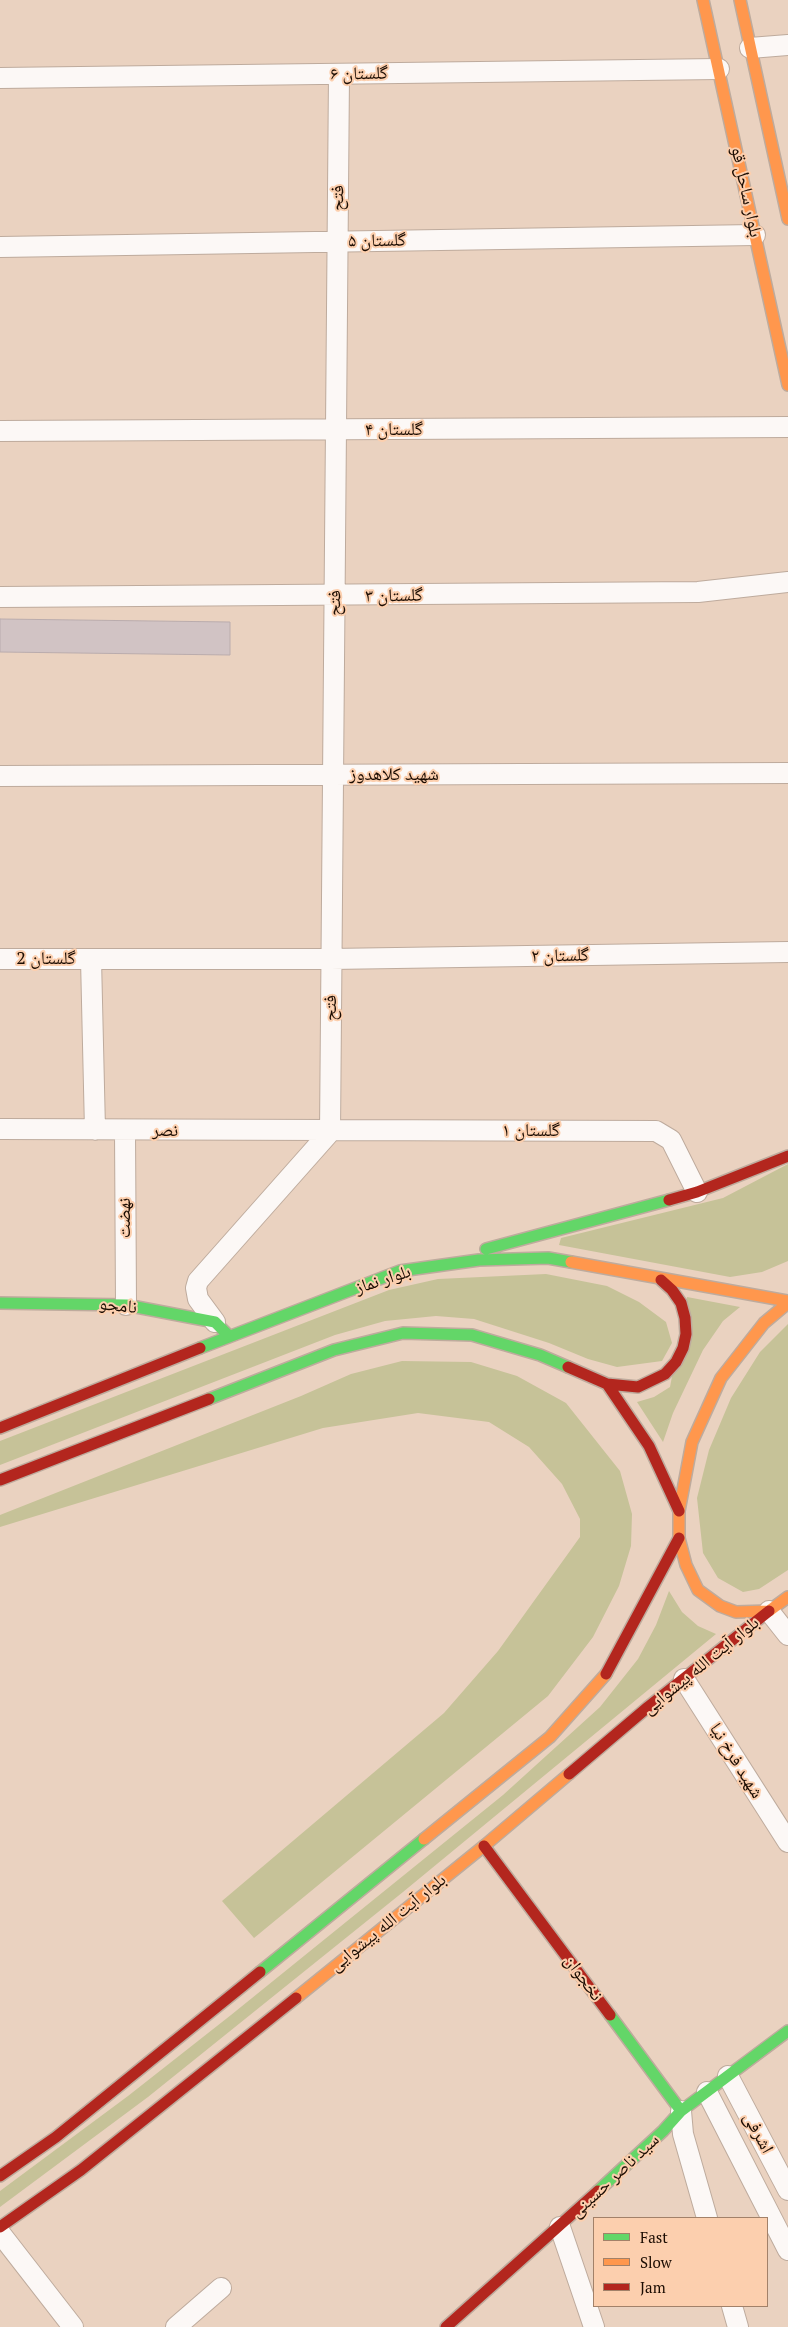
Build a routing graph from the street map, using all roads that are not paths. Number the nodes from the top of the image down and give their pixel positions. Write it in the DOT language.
graph roads {
  1 [pos="703,0"];
  2 [pos="740,0"];
  3 [pos="788,45"];
  4 [pos="750,48"];
  5 [pos="718,69"];
  6 [pos="339,74"];
  7 [pos="0,78"];
  8 [pos="788,219"];
  9 [pos="755,235"];
  10 [pos="338,241"];
  11 [pos="0,247"];
  12 [pos="788,385"];
  13 [pos="788,427"];
  14 [pos="336,430"];
  15 [pos="0,431"];
  16 [pos="788,582"];
  17 [pos="335,596"];
  18 [pos="0,598"];
  19 [pos="788,774"];
  20 [pos="333,775"];
  21 [pos="0,776"];
  22 [pos="788,952"];
  23 [pos="0,959"];
  24 [pos="91,959"];
  25 [pos="332,959"];
  26 [pos="0,1129"];
  27 [pos="95,1130"];
  28 [pos="125,1131"];
  29 [pos="330,1132"];
  30 [pos="788,1156"];
  31 [pos="698,1192"];
  32 [pos="400,1271"];
  33 [pos="661,1280"];
  34 [pos="788,1302"];
  35 [pos="0,1303"];
  36 [pos="126,1305"];
  37 [pos="222,1329"];
  38 [pos="607,1384"];
  39 [pos="0,1428"];
  40 [pos="0,1480"];
  41 [pos="679,1511"];
  42 [pos="680,1538"];
  43 [pos="788,1597"];
  44 [pos="769,1610"];
  45 [pos="788,1635"];
  46 [pos="684,1679"];
  47 [pos="788,1842"];
  48 [pos="484,1846"];
  49 [pos="788,2031"];
  50 [pos="728,2076"];
  51 [pos="707,2092"];
  52 [pos="681,2111"];
  53 [pos="0,2176"];
  54 [pos="788,2190"];
  55 [pos="707,2217"];
  56 [pos="0,2227"];
  57 [pos="560,2227"];
  58 [pos="0,2233"];
  59 [pos="788,2250"];
  60 [pos="221,2288"];
  61 [pos="732,2307"];
  62 [pos="73,2327"];
  63 [pos="176,2327"];
  64 [pos="446,2327"];
  65 [pos="594,2327"];
  66 [pos="738,2327"];
  1 -- 5 [label="main road, بلوار ساحل قو"];
  2 -- 4 [label="main road, بلوار ساحل قو"];
  3 -- 4 [label="street"];
  4 -- 8 [label="main road, بلوار ساحل قو"];
  5 -- 6 [label="street, گلستان ۶"];
  5 -- 9 [label="main road, بلوار ساحل قو"];
  6 -- 7 [label="street, گلستان ۶"];
  6 -- 10 [label="street, فتح"];
  9 -- 10 [label="street, گلستان ۵"];
  9 -- 12 [label="main road, بلوار ساحل قو"];
  10 -- 11 [label="street, گلستان ۵"];
  10 -- 14 [label="street, فتح"];
  13 -- 14 [label="street, گلستان ۴"];
  14 -- 15 [label="street, گلستان ۴"];
  14 -- 17 [label="street, فتح"];
  16 -- 17 [label="street, گلستان ۳"];
  17 -- 18 [label="street, گلستان ۳"];
  17 -- 20 [label="street, فتح"];
  19 -- 20 [label="street, شهید کلاهدوز"];
  20 -- 21 [label="street, شهید کلاهدوز"];
  20 -- 25 [label="street, فتح"];
  22 -- 25 [label="street, گلستان ۲"];
  23 -- 24 [label="street, گلستان 2"];
  24 -- 25 [label="street, گلستان ۲"];
  24 -- 27 [label="street"];
  25 -- 29 [label="street, فتح"];
  26 -- 27 [label="street, نصر"];
  27 -- 28 [label="street, نصر"];
  28 -- 29 [label="street, نصر"];
  28 -- 36 [label="street, نهضت"];
  29 -- 31 [label="street, گلستان ۱"];
  29 -- 37 [label="street"];
  30 -- 31 [label="main road"];
  31 -- 32 [label="main road"];
  32 -- 33 [label="main road, بلوار نماز"];
  32 -- 37 [label="main road, بلوار نماز"];
  33 -- 34 [label="main road, بلوار نماز"];
  33 -- 38 [label="main road"];
  34 -- 41 [label="main road"];
  35 -- 36 [label="main road, نامجو"];
  36 -- 37 [label="main road, نامجو"];
  37 -- 39 [label="main road, بلوار نماز"];
  38 -- 40 [label="main road"];
  38 -- 41 [label="main road"];
  41 -- 42 [label="main road"];
  42 -- 44 [label="main road"];
  42 -- 53 [label="main road"];
  43 -- 44 [label="main road, بلوار آیت الله پیشوایی"];
  44 -- 45 [label="street"];
  44 -- 46 [label="main road, بلوار آیت الله پیشوایی"];
  46 -- 47 [label="street, شهید فرخ نیا"];
  46 -- 48 [label="main road, بلوار آیت الله پیشوایی"];
  48 -- 52 [label="main road, نخجوان"];
  48 -- 56 [label="main road, بلوار آیت الله پیشوایی"];
  49 -- 50 [label="main road, سید ناصر حسینی"];
  50 -- 51 [label="main road, سید ناصر حسینی"];
  50 -- 54 [label="street, اشرفی"];
  51 -- 52 [label="main road, سید ناصر حسینی"];
  51 -- 59 [label="street"];
  52 -- 55 [label="street"];
  52 -- 57 [label="main road, سید ناصر حسینی"];
  57 -- 64 [label="main road, سید ناصر حسینی"];
  57 -- 65 [label="street"];
  58 -- 62 [label="street"];
  60 -- 63 [label="street"];
  61 -- 66 [label="street"];
}
